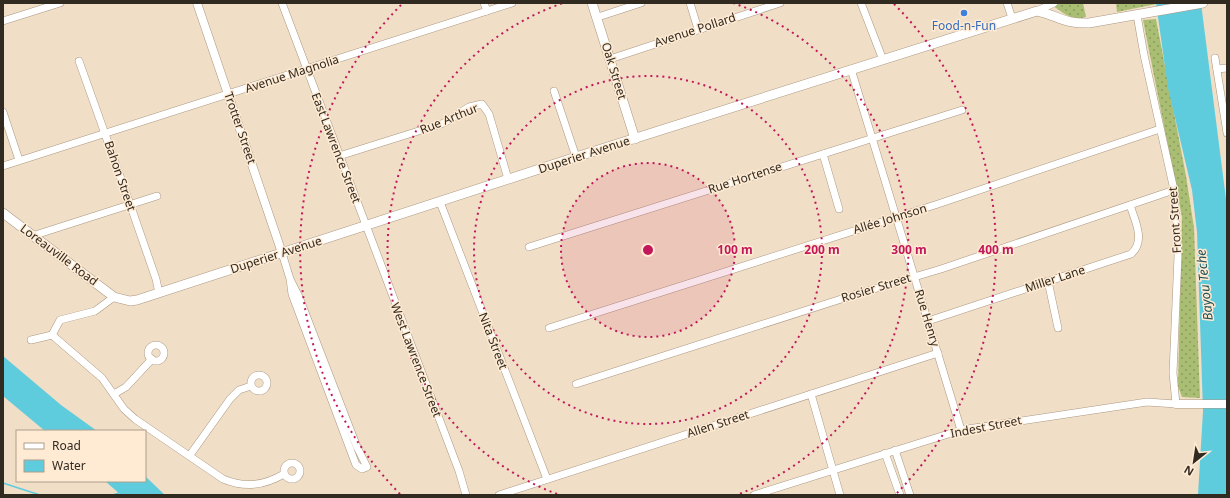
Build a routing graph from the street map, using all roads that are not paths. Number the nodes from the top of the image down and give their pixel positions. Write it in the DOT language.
graph roads {
  1 [pos="60,3"];
  2 [pos="197,3"];
  3 [pos="282,3"];
  4 [pos="484,3"];
  5 [pos="512,3"];
  6 [pos="592,3"];
  7 [pos="641,3"];
  8 [pos="690,3"];
  9 [pos="780,3"];
  10 [pos="861,3"];
  11 [pos="1007,3"];
  12 [pos="1054,3"];
  13 [pos="1203,3"];
  14 [pos="45,5"];
  15 [pos="1037,10"];
  16 [pos="487,11"];
  17 [pos="1137,15"];
  18 [pos="598,17"];
  19 [pos="1012,18"];
  20 [pos="3,21"];
  21 [pos="698,29"];
  22 [pos="1215,58"];
  23 [pos="610,59"];
  24 [pos="883,60"];
  25 [pos="78,61"];
  26 [pos="1227,68"];
  27 [pos="306,69"];
  28 [pos="851,69"];
  29 [pos="1217,69"];
  30 [pos="554,91"];
  31 [pos="228,94"];
  32 [pos="962,110"];
  33 [pos="3,112"];
  34 [pos="1160,129"];
  35 [pos="105,133"];
  36 [pos="1227,133"];
  37 [pos="872,138"];
  38 [pos="635,139"];
  39 [pos="823,154"];
  40 [pos="339,156"];
  41 [pos="576,157"];
  42 [pos="19,160"];
  43 [pos="3,166"];
  44 [pos="508,179"];
  45 [pos="1174,190"];
  46 [pos="157,196"];
  47 [pos="440,202"];
  48 [pos="130,204"];
  49 [pos="1130,205"];
  50 [pos="839,209"];
  51 [pos="3,213"];
  52 [pos="896,217"];
  53 [pos="365,225"];
  54 [pos="32,236"];
  55 [pos="529,247"];
  56 [pos="282,253"];
  57 [pos="914,276"];
  58 [pos="1048,281"];
  59 [pos="159,293"];
  60 [pos="114,297"];
  61 [pos="928,321"];
  62 [pos="549,328"];
  63 [pos="1058,328"];
  64 [pos="52,335"];
  65 [pos="31,340"];
  66 [pos="938,352"];
  67 [pos="152,359"];
  68 [pos="576,384"];
  69 [pos="251,386"];
  70 [pos="114,394"];
  71 [pos="811,394"];
  72 [pos="1176,404"];
  73 [pos="1227,404"];
  74 [pos="961,430"];
  75 [pos="349,435"];
  76 [pos="896,450"];
  77 [pos="885,453"];
  78 [pos="190,455"];
  79 [pos="833,469"];
  80 [pos="284,474"];
  81 [pos="546,479"];
  82 [pos="466,495"];
  83 [pos="499,495"];
  84 [pos="754,495"];
  85 [pos="840,495"];
  86 [pos="900,495"];
  87 [pos="910,495"];
  1 -- 14 [label="street"];
  2 -- 31 [label="street, Trotter Street"];
  3 -- 27 [label="street, East Lawrence Street"];
  4 -- 16 [label="street"];
  5 -- 16 [label="street, Avenue Magnolia"];
  6 -- 18 [label="main road, Oak Street"];
  7 -- 18 [label="street"];
  8 -- 21 [label="street"];
  9 -- 21 [label="street, Avenue Pollard"];
  10 -- 24 [label="street"];
  11 -- 19 [label="street"];
  12 -- 15 [label="street, Duperier Avenue"];
  13 -- 17 [label="main road"];
  14 -- 20 [label="street"];
  15 -- 17 [label="main road"];
  15 -- 19 [label="main road, Duperier Avenue"];
  16 -- 27 [label="street, Avenue Magnolia"];
  17 -- 34 [label="street, Front Street"];
  18 -- 23 [label="main road, Oak Street"];
  19 -- 24 [label="main road, Duperier Avenue"];
  21 -- 23 [label="street, Avenue Pollard"];
  22 -- 29 [label="street"];
  23 -- 38 [label="main road, Oak Street"];
  24 -- 28 [label="main road, Duperier Avenue"];
  25 -- 35 [label="street, Bahon Street"];
  26 -- 29 [label="street"];
  27 -- 31 [label="street, Avenue Magnolia"];
  27 -- 40 [label="street, East Lawrence Street"];
  28 -- 37 [label="street, Rue Henry"];
  28 -- 38 [label="main road, Duperier Avenue"];
  29 -- 36 [label="street"];
  30 -- 41 [label="street"];
  31 -- 35 [label="street, Avenue Magnolia"];
  31 -- 56 [label="street, Trotter Street"];
  32 -- 37 [label="street, Rue Hortense"];
  33 -- 42 [label="street"];
  34 -- 45 [label="street, Front Street"];
  34 -- 52 [label="street, Allée Johnson"];
  35 -- 42 [label="street, Avenue Magnolia"];
  35 -- 48 [label="street, Bahon Street"];
  37 -- 39 [label="street, Rue Hortense"];
  37 -- 52 [label="street, Rue Henry"];
  38 -- 41 [label="main road, Duperier Avenue"];
  39 -- 50 [label="street"];
  39 -- 55 [label="street, Rue Hortense"];
  40 -- 44 [label="street, Rue Arthur"];
  40 -- 53 [label="street, East Lawrence Street"];
  41 -- 44 [label="main road, Duperier Avenue"];
  42 -- 43 [label="street, Avenue Magnolia"];
  44 -- 47 [label="main road, Duperier Avenue"];
  45 -- 49 [label="street, Rosier Street"];
  45 -- 72 [label="street, Front Street"];
  46 -- 48 [label="street"];
  47 -- 53 [label="main road, Duperier Avenue"];
  47 -- 81 [label="street, Nita Street"];
  48 -- 54 [label="street"];
  48 -- 59 [label="street, Bahon Street"];
  49 -- 57 [label="street, Rosier Street"];
  49 -- 58 [label="street, Miller Lane"];
  51 -- 54 [label="main road, Loreauville Road"];
  52 -- 57 [label="street, Rue Henry"];
  52 -- 62 [label="street, Allée Johnson"];
  53 -- 56 [label="main road, Duperier Avenue"];
  53 -- 82 [label="street, West Lawrence Street"];
  54 -- 60 [label="main road, Loreauville Road"];
  56 -- 59 [label="main road, Duperier Avenue"];
  56 -- 75 [label="street"];
  57 -- 61 [label="street, Rue Henry"];
  57 -- 68 [label="street, Rosier Street"];
  58 -- 61 [label="street, Miller Lane"];
  58 -- 63 [label="street"];
  59 -- 60 [label="main road, Duperier Avenue"];
  60 -- 64 [label="street"];
  61 -- 66 [label="street, Rue Henry"];
  64 -- 65 [label="street"];
  64 -- 70 [label="street"];
  66 -- 71 [label="street, Allen Street"];
  66 -- 74 [label="street, Rue Henry"];
  67 -- 70 [label="street"];
  69 -- 78 [label="street"];
  70 -- 78 [label="street"];
  71 -- 79 [label="street"];
  71 -- 81 [label="street, Allen Street"];
  72 -- 73 [label="street, Indest Street"];
  72 -- 74 [label="street, Indest Street"];
  74 -- 76 [label="street, Indest Street"];
  76 -- 77 [label="street, Indest Street"];
  76 -- 87 [label="street"];
  77 -- 79 [label="street, Indest Street"];
  77 -- 86 [label="street"];
  78 -- 80 [label="street"];
  79 -- 84 [label="street, Indest Street"];
  79 -- 85 [label="street"];
  81 -- 83 [label="street, Allen Street"];
}
